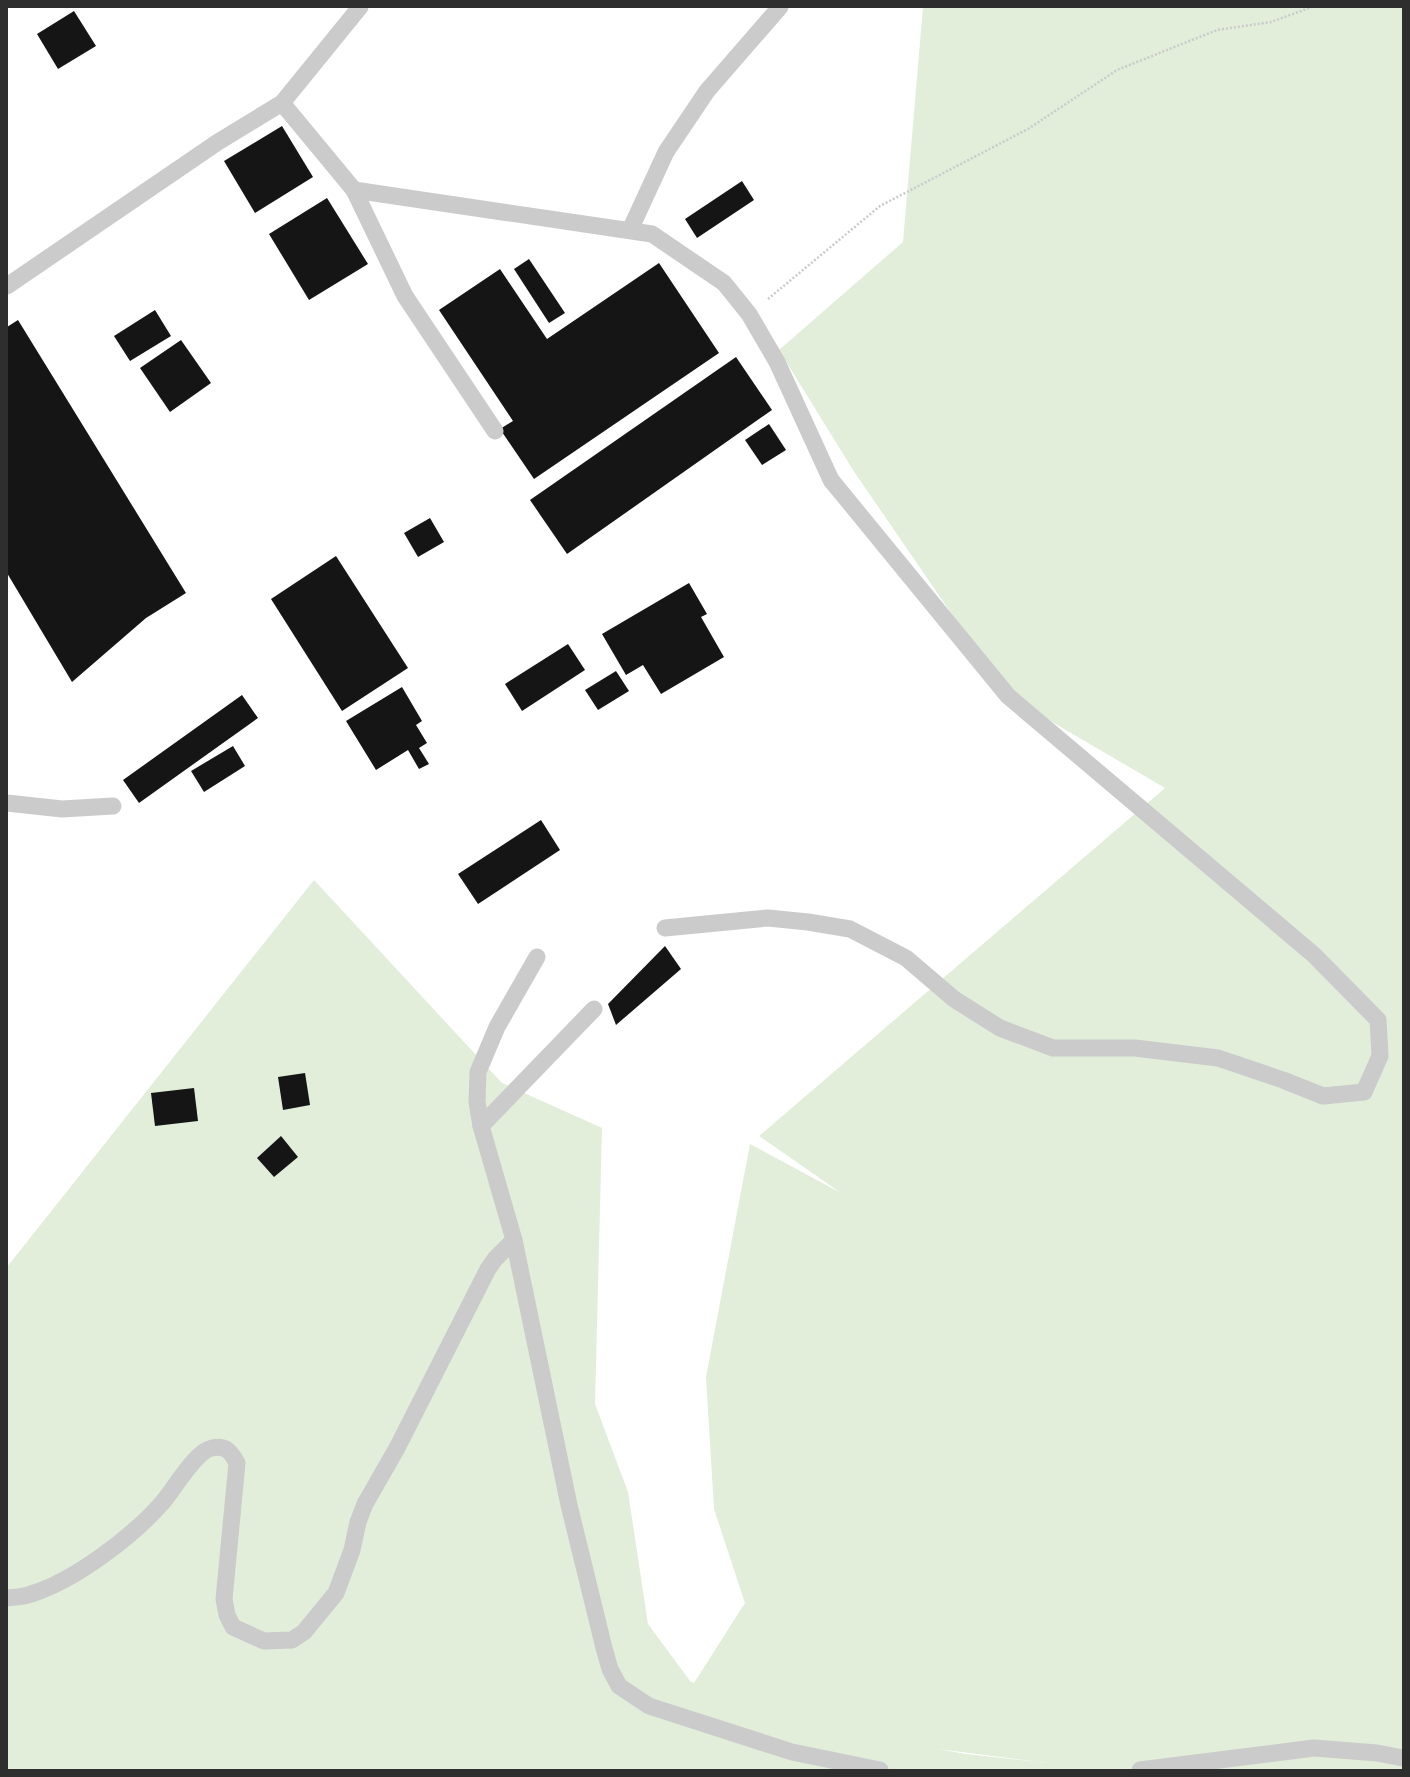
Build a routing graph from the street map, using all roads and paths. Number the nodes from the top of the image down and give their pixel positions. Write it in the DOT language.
graph roads {
  1 [pos="360,7"];
  2 [pos="780,7"];
  3 [pos="1312,7"];
  4 [pos="282,103"];
  5 [pos="354,190"];
  6 [pos="630,230"];
  7 [pos="7,286"];
  8 [pos="749,314"];
  9 [pos="495,431"];
  10 [pos="7,803"];
  11 [pos="113,806"];
  12 [pos="665,928"];
  13 [pos="537,957"];
  14 [pos="594,1009"];
  15 [pos="481,1126"];
  16 [pos="514,1240"];
  17 [pos="7,1598"];
  18 [pos="1403,1758"];
  19 [pos="880,1770"];
  20 [pos="1140,1770"];
  1 -- 4 [label="lane"];
  2 -- 6 [label="lane"];
  3 -- 8 [label="path"];
  4 -- 5 [label="lane"];
  4 -- 7 [label="lane"];
  5 -- 6 [label="lane"];
  5 -- 9 [label="lane"];
  6 -- 8 [label="lane"];
  8 -- 12 [label="lane"];
  10 -- 11 [label="lane"];
  13 -- 15 [label="lane"];
  14 -- 15 [label="lane"];
  15 -- 16 [label="lane"];
  16 -- 17 [label="lane"];
  16 -- 19 [label="lane"];
  18 -- 20 [label="lane"];
}
